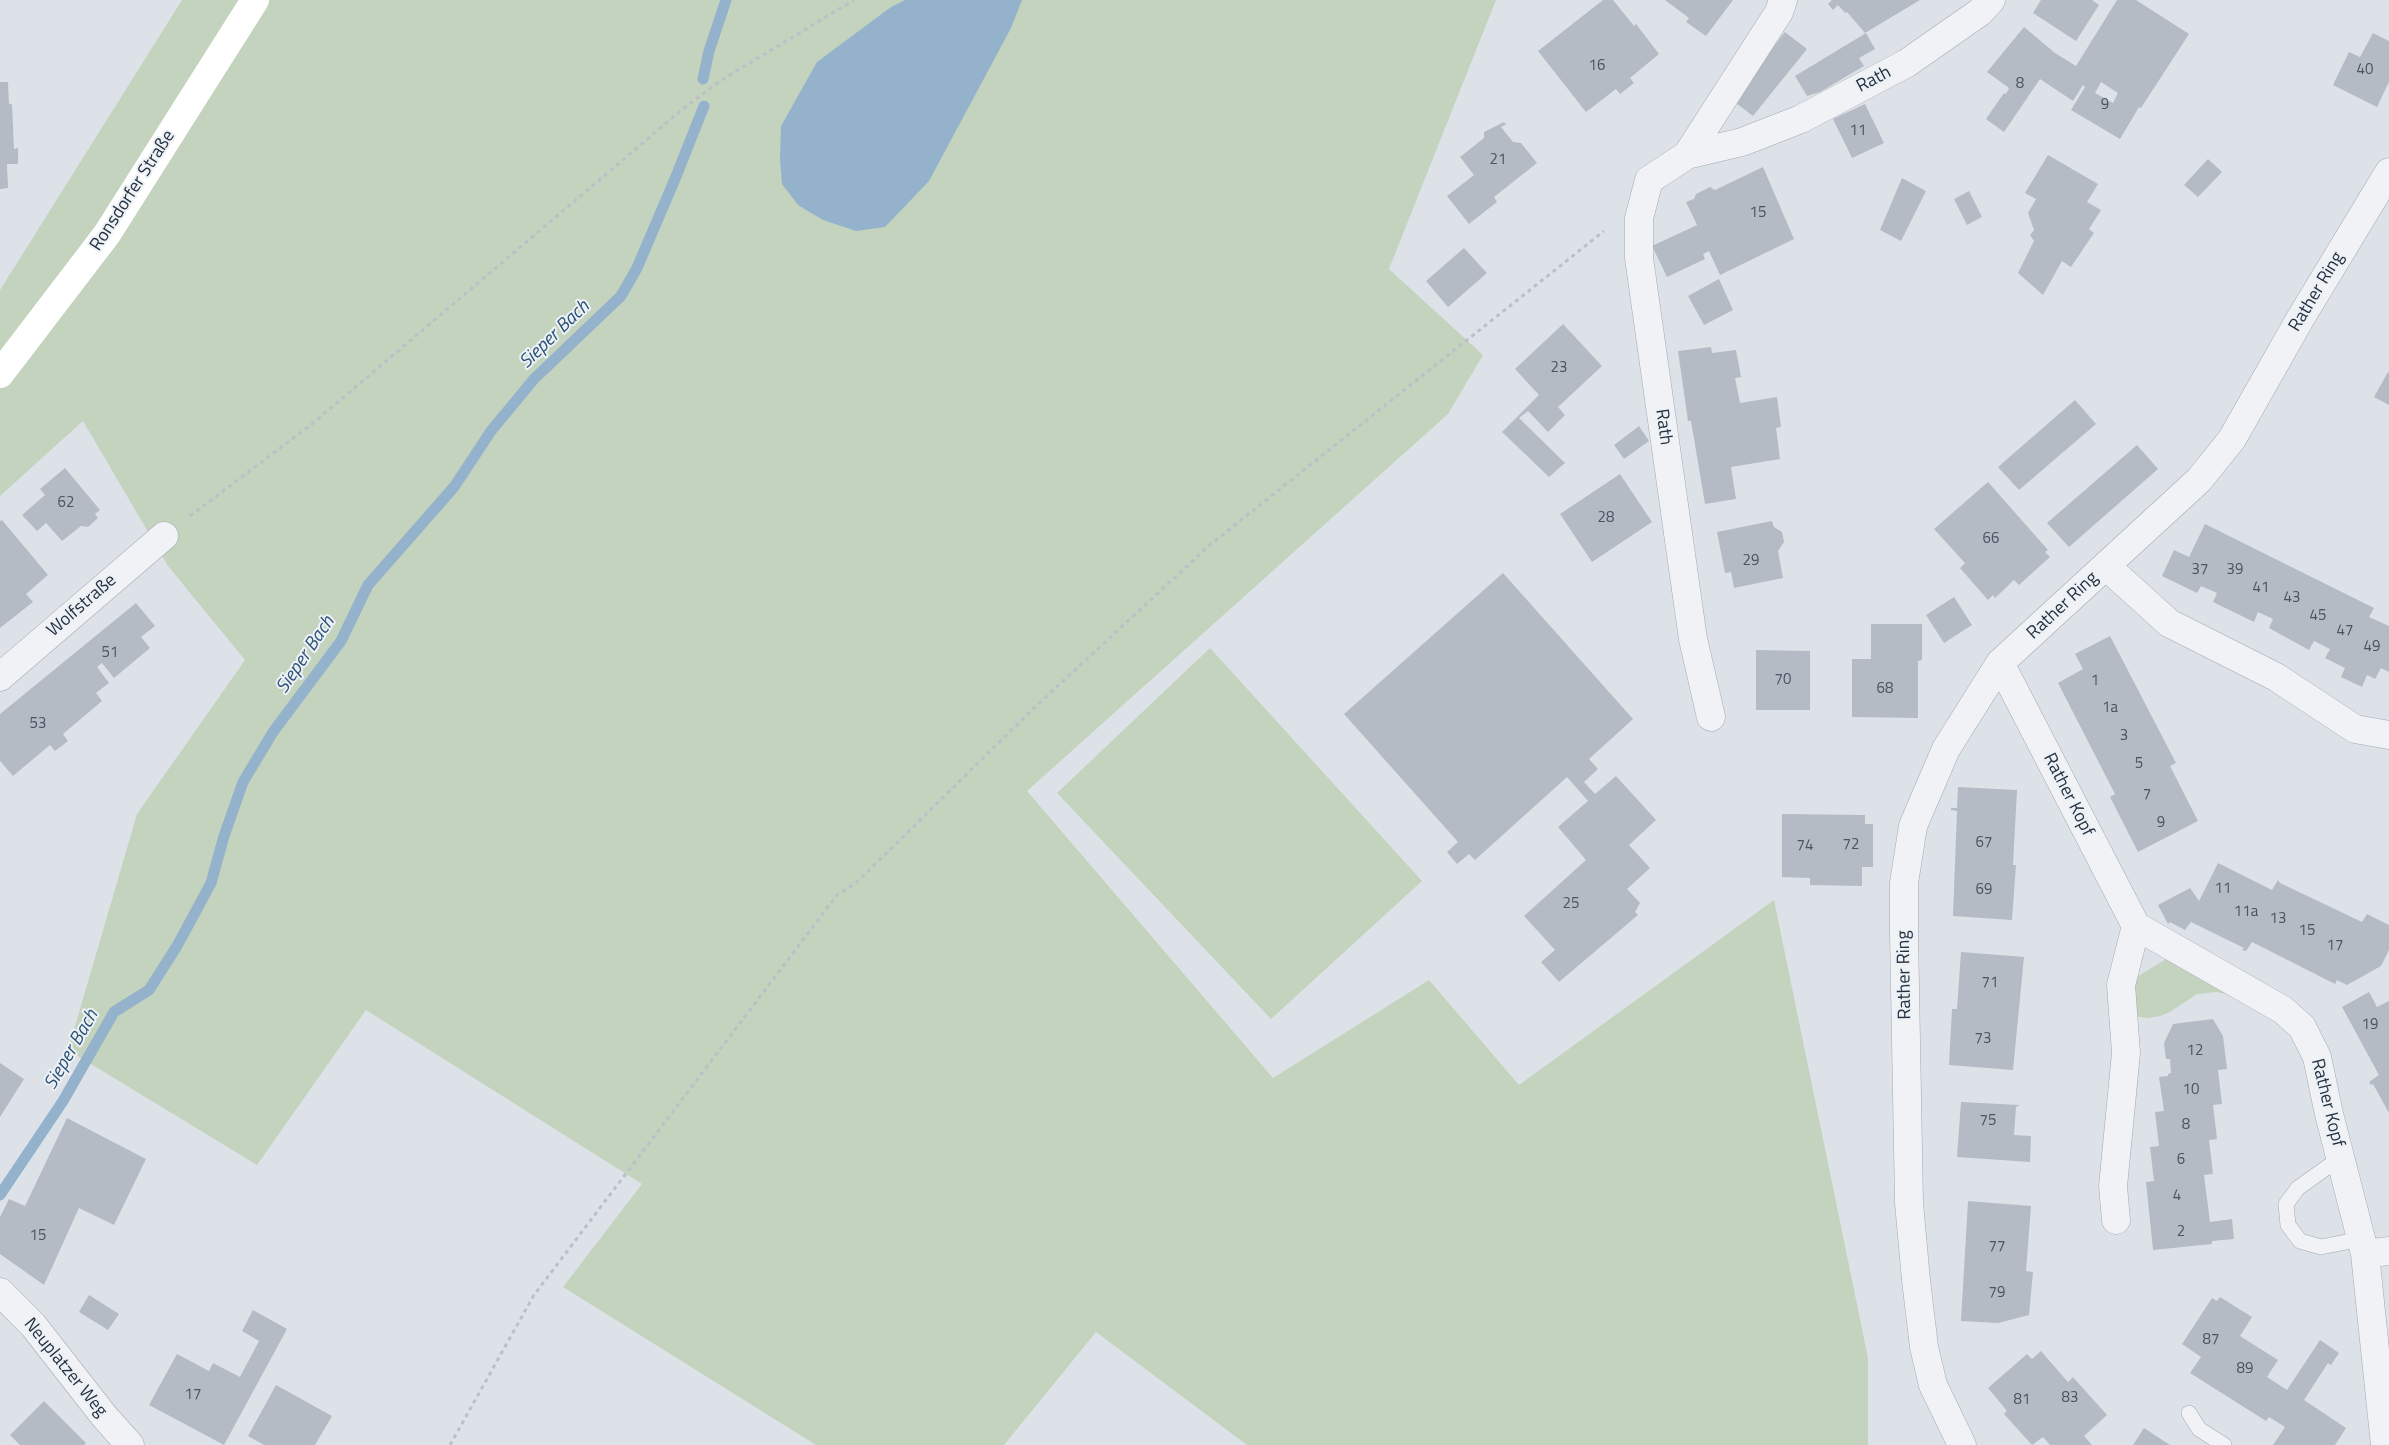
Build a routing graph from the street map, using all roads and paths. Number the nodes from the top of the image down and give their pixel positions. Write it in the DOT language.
graph roads {
  1 [pos="255,0"];
  2 [pos="854,0"];
  3 [pos="1783,0"];
  4 [pos="1991,0"];
  5 [pos="1687,156"];
  6 [pos="2389,172"];
  7 [pos="1608,228"];
  8 [pos="0,374"];
  9 [pos="164,536"];
  10 [pos="2106,566"];
  11 [pos="2000,663"];
  12 [pos="0,677"];
  13 [pos="1711,717"];
  14 [pos="2389,735"];
  15 [pos="2136,926"];
  16 [pos="2340,1158"];
  17 [pos="2116,1220"];
  18 [pos="2372,1248"];
  19 [pos="0,1292"];
  20 [pos="2189,1413"];
  21 [pos="130,1445"];
  22 [pos="450,1445"];
  23 [pos="1962,1445"];
  24 [pos="2224,1445"];
  25 [pos="2385,1445"];
  1 -- 8 [label="main road, Ronsdorfer Straße"];
  2 -- 9 [label="path"];
  3 -- 5 [label="street, Rath"];
  4 -- 5 [label="street, Rath"];
  5 -- 13 [label="street, Rath"];
  6 -- 10 [label="street, Rather Ring"];
  7 -- 22 [label="path"];
  9 -- 12 [label="street, Wolfstraße"];
  10 -- 11 [label="street, Rather Ring"];
  10 -- 14 [label="street, Rather Ring"];
  11 -- 15 [label="street, Rather Kopf"];
  11 -- 23 [label="street, Rather Ring"];
  15 -- 16 [label="street, Rather Kopf"];
  15 -- 17 [label="street"];
  16 -- 18 [label="street, Rather Kopf"];
  16 -- 18 [label="lane"];
  18 -- 25 [label="street, Rather Kopf"];
  19 -- 21 [label="street, Neuplatzer Weg"];
  20 -- 24 [label="lane"];
}
